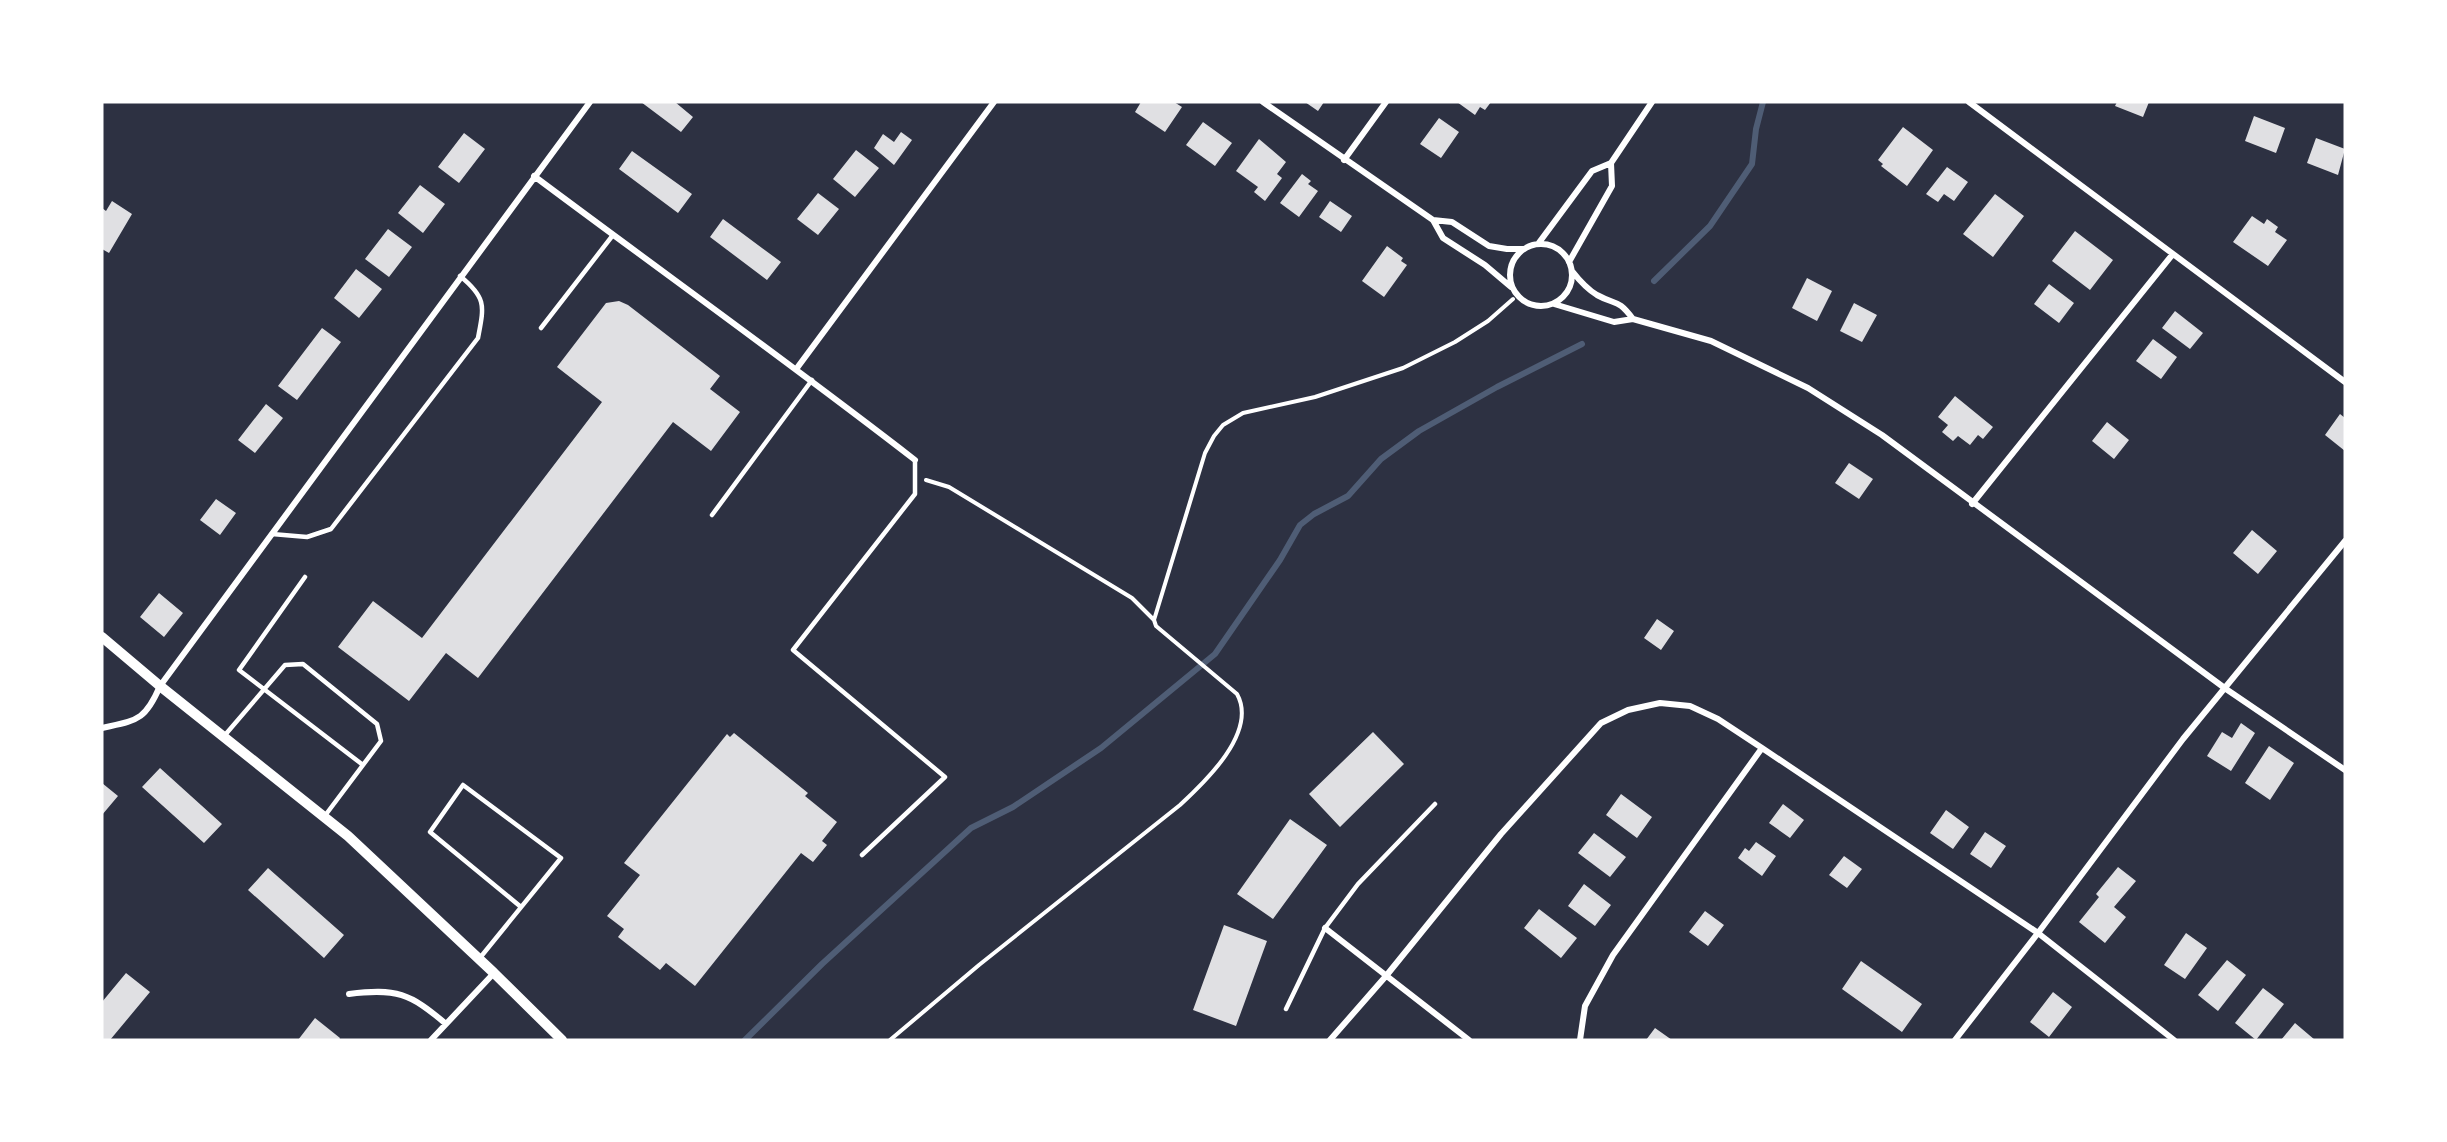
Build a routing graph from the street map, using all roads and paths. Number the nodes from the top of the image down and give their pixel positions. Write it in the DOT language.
graph roads {
  1 [pos="590,102"];
  2 [pos="994,102"];
  3 [pos="1263,102"];
  4 [pos="1386,102"];
  5 [pos="1652,102"];
  6 [pos="1969,102"];
  7 [pos="1344,160"];
  8 [pos="1611,163"];
  9 [pos="534,176"];
  10 [pos="1433,220"];
  11 [pos="613,235"];
  12 [pos="1538,244"];
  13 [pos="1524,248"];
  14 [pos="2172,255"];
  15 [pos="1569,262"];
  16 [pos="1572,271"];
  17 [pos="460,276"];
  18 [pos="1511,287"];
  19 [pos="1517,296"];
  20 [pos="1554,304"];
  21 [pos="1633,319"];
  22 [pos="541,328"];
  23 [pos="797,368"];
  24 [pos="812,380"];
  25 [pos="2345,382"];
  26 [pos="915,460"];
  27 [pos="915,478"];
  28 [pos="1972,504"];
  29 [pos="712,515"];
  30 [pos="272,534"];
  31 [pos="2345,541"];
  32 [pos="306,577"];
  33 [pos="1154,620"];
  34 [pos="102,637"];
  35 [pos="160,686"];
  36 [pos="2226,689"];
  37 [pos="264,690"];
  38 [pos="102,728"];
  39 [pos="224,737"];
  40 [pos="1762,748"];
  41 [pos="363,765"];
  42 [pos="2345,770"];
  43 [pos="1435,804"];
  44 [pos="324,817"];
  45 [pos="861,855"];
  46 [pos="521,908"];
  47 [pos="1325,928"];
  48 [pos="2038,933"];
  49 [pos="479,959"];
  50 [pos="494,973"];
  51 [pos="1386,976"];
  52 [pos="348,994"];
  53 [pos="1286,1009"];
  54 [pos="446,1024"];
  55 [pos="431,1040"];
  56 [pos="562,1040"];
  57 [pos="890,1040"];
  58 [pos="1330,1040"];
  59 [pos="1469,1040"];
  60 [pos="1580,1040"];
  61 [pos="1955,1040"];
  62 [pos="2174,1040"];
  1 -- 9 [label="street"];
  2 -- 23 [label="street"];
  3 -- 7 [label="street"];
  4 -- 7 [label="street"];
  5 -- 8 [label="street"];
  6 -- 14 [label="street"];
  7 -- 10 [label="street"];
  8 -- 12 [label="street"];
  8 -- 15 [label="street"];
  9 -- 11 [label="street"];
  9 -- 17 [label="street"];
  10 -- 13 [label="street"];
  10 -- 18 [label="street"];
  11 -- 22 [label="lane"];
  11 -- 23 [label="street"];
  12 -- 13 [label="street"];
  12 -- 15 [label="street"];
  13 -- 18 [label="street"];
  14 -- 25 [label="street"];
  14 -- 28 [label="street"];
  15 -- 16 [label="street"];
  16 -- 20 [label="street"];
  16 -- 21 [label="street"];
  17 -- 30 [label="street"];
  17 -- 30 [label="lane"];
  18 -- 19 [label="street"];
  19 -- 20 [label="street"];
  19 -- 33 [label="path"];
  20 -- 21 [label="street"];
  21 -- 28 [label="street"];
  23 -- 24 [label="street"];
  24 -- 26 [label="street"];
  24 -- 29 [label="lane"];
  26 -- 27 [label="lane"];
  27 -- 33 [label="path"];
  27 -- 45 [label="lane"];
  28 -- 36 [label="street"];
  30 -- 35 [label="street"];
  31 -- 36 [label="street"];
  32 -- 37 [label="lane"];
  33 -- 57 [label="path"];
  34 -- 35 [label="street"];
  35 -- 38 [label="street"];
  35 -- 39 [label="street"];
  36 -- 42 [label="street"];
  36 -- 48 [label="street"];
  37 -- 39 [label="lane"];
  37 -- 41 [label="lane"];
  37 -- 41 [label="lane"];
  39 -- 44 [label="street"];
  40 -- 48 [label="street"];
  40 -- 51 [label="street"];
  40 -- 60 [label="street"];
  41 -- 44 [label="lane"];
  43 -- 47 [label="lane"];
  44 -- 49 [label="street"];
  46 -- 46 [label="lane"];
  46 -- 49 [label="lane"];
  47 -- 51 [label="street"];
  47 -- 53 [label="lane"];
  48 -- 61 [label="street"];
  48 -- 62 [label="street"];
  49 -- 50 [label="street"];
  50 -- 54 [label="street"];
  50 -- 56 [label="street"];
  51 -- 58 [label="street"];
  51 -- 59 [label="street"];
  52 -- 54 [label="street"];
  54 -- 55 [label="street"];
}
